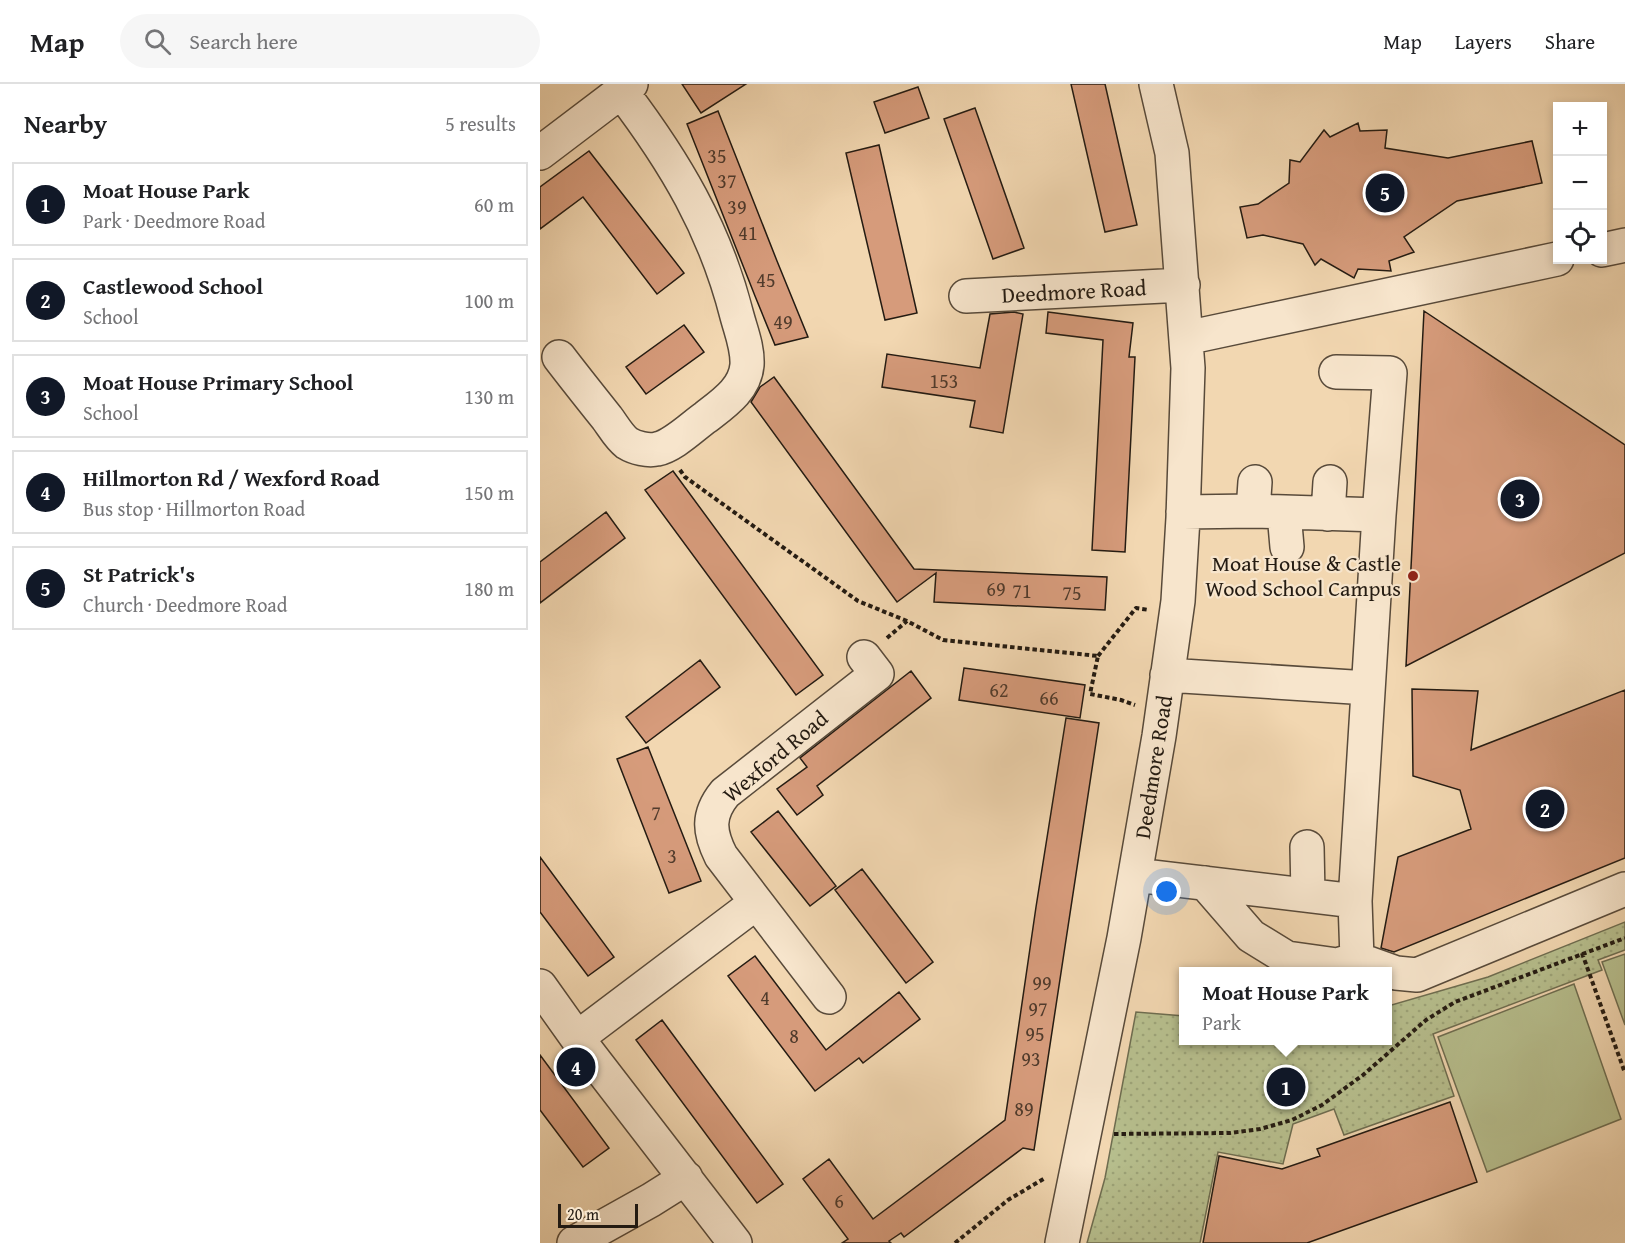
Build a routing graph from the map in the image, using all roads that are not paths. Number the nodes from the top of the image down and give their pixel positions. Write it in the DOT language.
graph roads {
  1 [pos="1156,84"];
  2 [pos="626,88"];
  3 [pos="540,153"];
  4 [pos="1625,245"];
  5 [pos="1607,249"];
  6 [pos="1553,260"];
  7 [pos="1183,285"];
  8 [pos="966,296"];
  9 [pos="1186,339"];
  10 [pos="559,357"];
  11 [pos="1336,372"];
  12 [pos="1264,502"];
  13 [pos="1183,512"];
  14 [pos="1379,515"];
  15 [pos="1287,547"];
  16 [pos="864,657"];
  17 [pos="1167,675"];
  18 [pos="1368,688"];
  19 [pos="1307,847"];
  20 [pos="1135,875"];
  21 [pos="1205,883"];
  22 [pos="1625,889"];
  23 [pos="1308,896"];
  24 [pos="1355,901"];
  25 [pos="756,903"];
  26 [pos="1347,962"];
  27 [pos="1369,967"];
  28 [pos="1392,972"];
  29 [pos="540,986"];
  30 [pos="829,997"];
  31 [pos="578,1038"];
  32 [pos="686,1178"];
  33 [pos="574,1243"];
  34 [pos="735,1243"];
  35 [pos="1062,1243"];
  1 -- 7 [label="street, Deedmore Road"];
  2 -- 3 [label="street"];
  2 -- 10 [label="street"];
  4 -- 5 [label="street"];
  6 -- 9 [label="street"];
  7 -- 8 [label="street, Deedmore Road"];
  7 -- 9 [label="street, Deedmore Road"];
  9 -- 13 [label="street, Deedmore Road"];
  11 -- 14 [label="street"];
  12 -- 13 [label="street"];
  12 -- 14 [label="street"];
  12 -- 15 [label="street"];
  13 -- 17 [label="street, Deedmore Road"];
  14 -- 18 [label="street"];
  16 -- 25 [label="street, Wexford Road"];
  17 -- 18 [label="street"];
  17 -- 20 [label="street, Deedmore Road"];
  18 -- 24 [label="street"];
  19 -- 23 [label="street"];
  20 -- 21 [label="street"];
  20 -- 35 [label="street, Deedmore Road"];
  21 -- 23 [label="street"];
  21 -- 26 [label="street"];
  22 -- 28 [label="street"];
  23 -- 24 [label="street"];
  24 -- 26 [label="street"];
  25 -- 30 [label="street, Wexford Road"];
  25 -- 31 [label="street"];
  26 -- 27 [label="street"];
  29 -- 31 [label="street"];
  31 -- 32 [label="street"];
  32 -- 33 [label="street"];
  32 -- 34 [label="street"];
}
